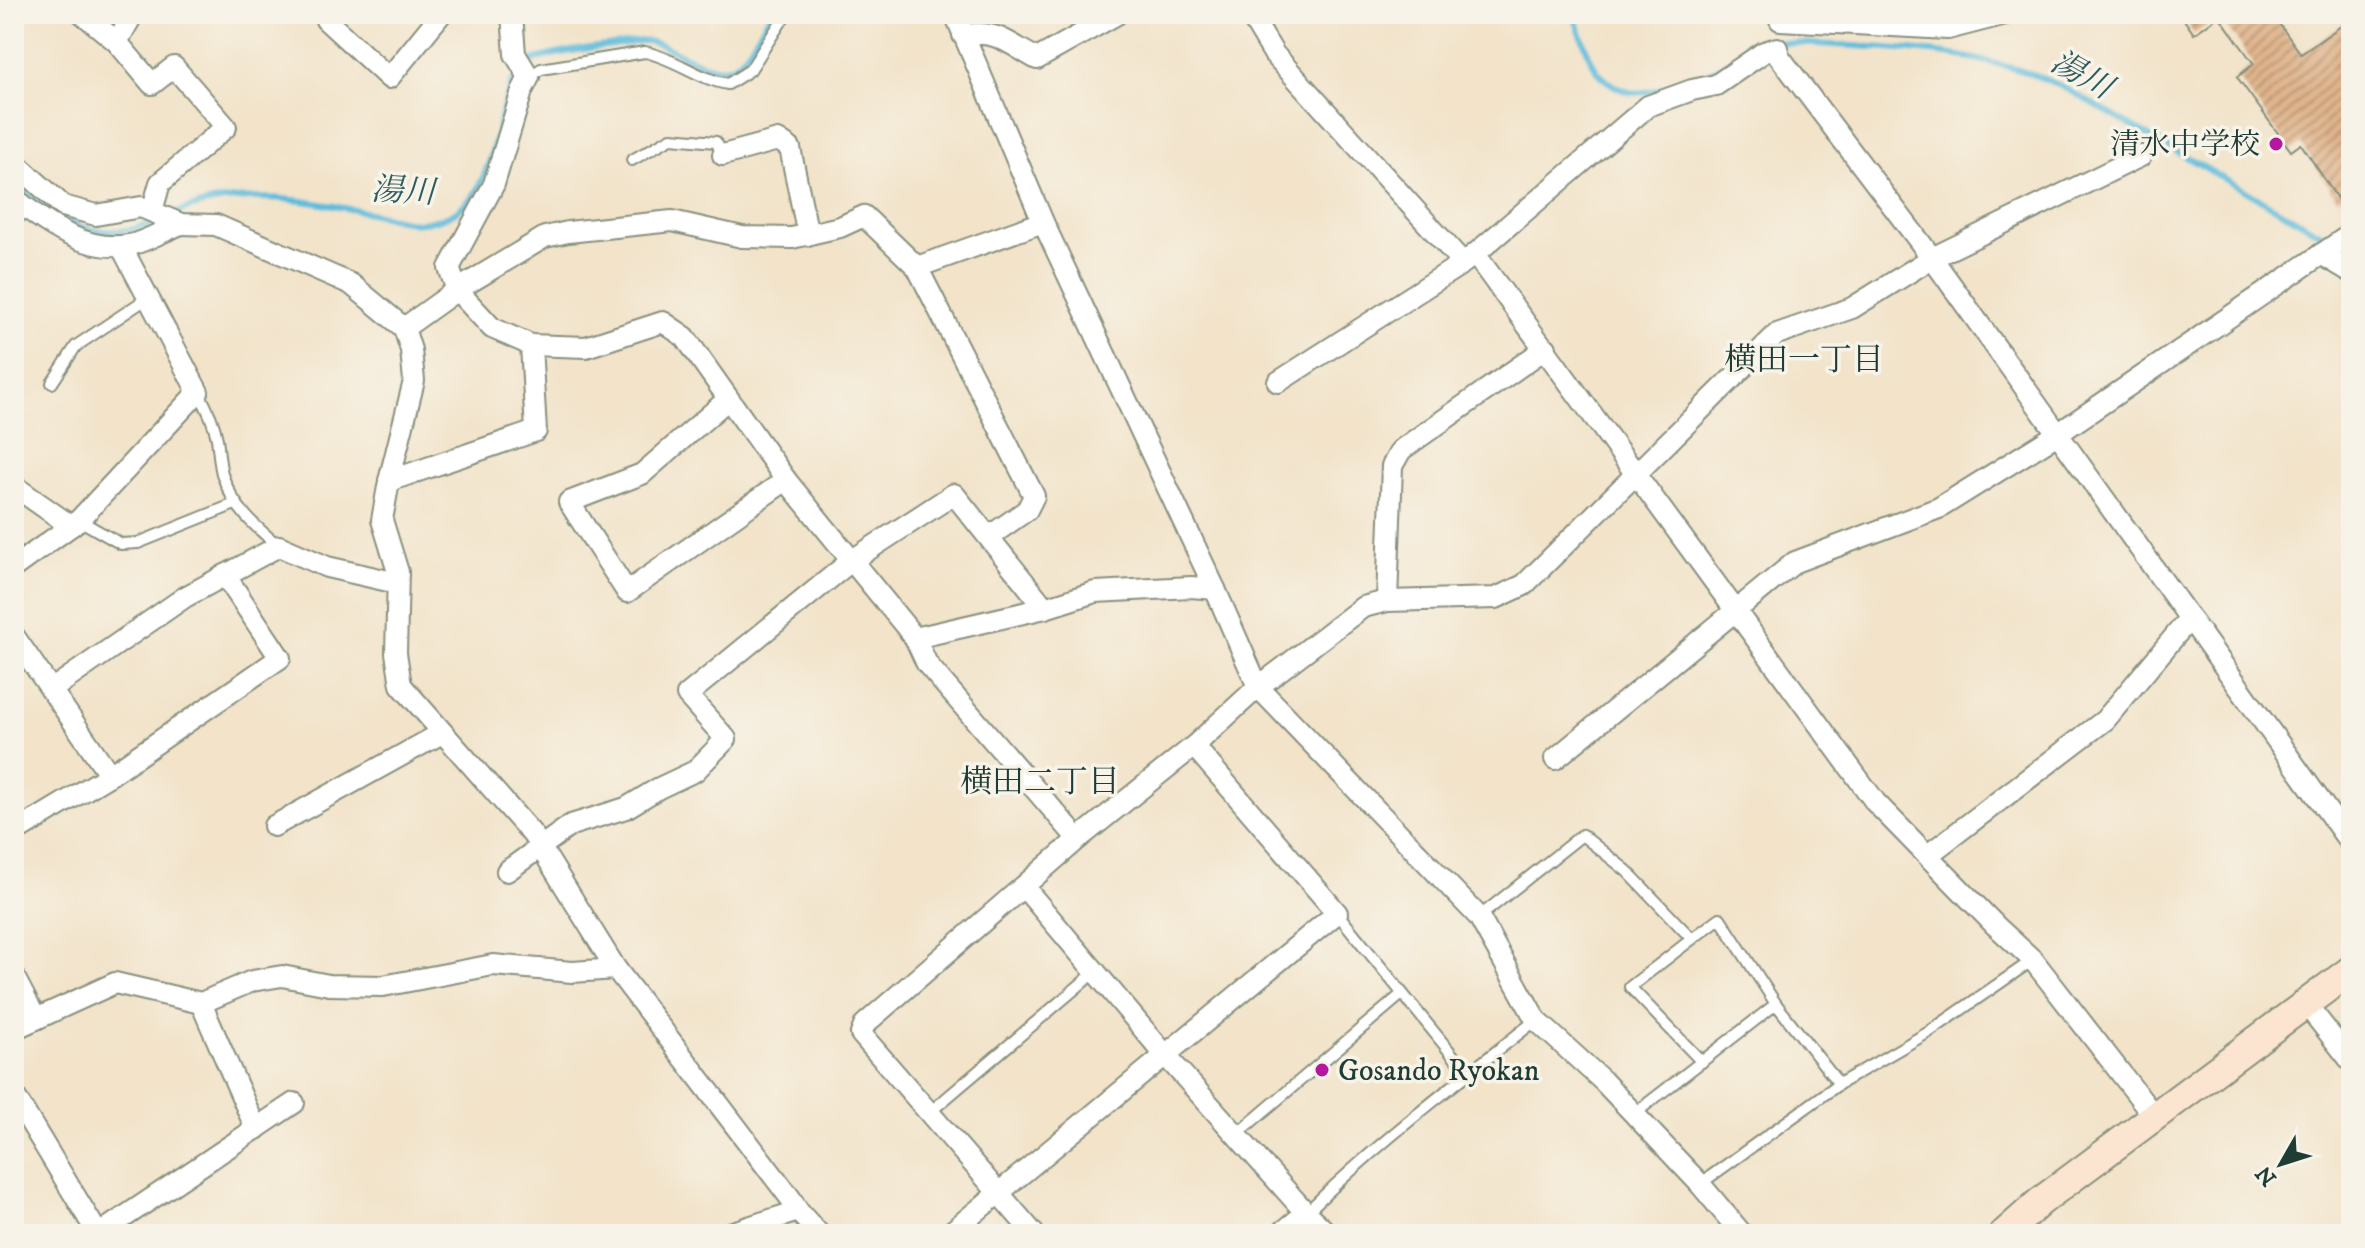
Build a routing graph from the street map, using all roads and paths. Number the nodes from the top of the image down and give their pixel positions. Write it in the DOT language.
graph roads {
  1 [pos="83,14"];
  2 [pos="133,14"];
  3 [pos="332,14"];
  4 [pos="441,14"];
  5 [pos="512,14"];
  6 [pos="786,14"];
  7 [pos="955,14"];
  8 [pos="1117,14"];
  9 [pos="1250,14"];
  10 [pos="2006,14"];
  11 [pos="1776,32"];
  12 [pos="963,35"];
  13 [pos="117,42"];
  14 [pos="529,77"];
  15 [pos="723,155"];
  16 [pos="2141,156"];
  17 [pos="632,160"];
  18 [pos="14,162"];
  19 [pos="14,198"];
  20 [pos="152,211"];
  21 [pos="1043,222"];
  22 [pos="181,224"];
  23 [pos="808,235"];
  24 [pos="2348,236"];
  25 [pos="121,246"];
  26 [pos="2324,252"];
  27 [pos="1469,258"];
  28 [pos="1932,258"];
  29 [pos="917,267"];
  30 [pos="2351,272"];
  31 [pos="457,290"];
  32 [pos="149,297"];
  33 [pos="404,328"];
  34 [pos="531,345"];
  35 [pos="1546,348"];
  36 [pos="1278,382"];
  37 [pos="52,383"];
  38 [pos="198,392"];
  39 [pos="727,400"];
  40 [pos="2059,433"];
  41 [pos="1636,473"];
  42 [pos="786,480"];
  43 [pos="389,481"];
  44 [pos="14,486"];
  45 [pos="235,504"];
  46 [pos="75,523"];
  47 [pos="990,536"];
  48 [pos="279,546"];
  49 [pos="851,561"];
  50 [pos="14,567"];
  51 [pos="225,575"];
  52 [pos="397,583"];
  53 [pos="1215,589"];
  54 [pos="1387,601"];
  55 [pos="1045,608"];
  56 [pos="1736,611"];
  57 [pos="2190,618"];
  58 [pos="14,636"];
  59 [pos="915,638"];
  60 [pos="1258,687"];
  61 [pos="51,690"];
  62 [pos="442,733"];
  63 [pos="1194,746"];
  64 [pos="1555,759"];
  65 [pos="110,775"];
  66 [pos="274,826"];
  67 [pos="14,833"];
  68 [pos="1078,839"];
  69 [pos="2351,844"];
  70 [pos="541,846"];
  71 [pos="1928,855"];
  72 [pos="507,871"];
  73 [pos="1024,887"];
  74 [pos="1337,913"];
  75 [pos="1479,917"];
  76 [pos="1692,939"];
  77 [pos="2033,960"];
  78 [pos="616,969"];
  79 [pos="2351,970"];
  80 [pos="1095,972"];
  81 [pos="14,977"];
  82 [pos="1402,994"];
  83 [pos="201,1003"];
  84 [pos="1776,1004"];
  85 [pos="2306,1004"];
  86 [pos="36,1019"];
  87 [pos="1536,1020"];
  88 [pos="14,1029"];
  89 [pos="1166,1056"];
  90 [pos="2351,1061"];
  91 [pos="1702,1062"];
  92 [pos="1468,1074"];
  93 [pos="1839,1084"];
  94 [pos="14,1095"];
  95 [pos="294,1103"];
  96 [pos="930,1112"];
  97 [pos="1634,1114"];
  98 [pos="2154,1116"];
  99 [pos="256,1129"];
  100 [pos="1237,1134"];
  101 [pos="1700,1184"];
  102 [pos="997,1192"];
  103 [pos="798,1211"];
  104 [pos="1306,1213"];
  105 [pos="98,1234"];
  106 [pos="727,1234"];
  107 [pos="819,1234"];
  108 [pos="949,1234"];
  109 [pos="1034,1234"];
  110 [pos="1280,1234"];
  111 [pos="1328,1234"];
  112 [pos="1742,1234"];
  113 [pos="2004,1234"];
  1 -- 13 [label="street"];
  2 -- 13 [label="street"];
  3 -- 4 [label="street"];
  5 -- 14 [label="street"];
  6 -- 14 [label="lane"];
  7 -- 12 [label="street"];
  8 -- 12 [label="street"];
  9 -- 27 [label="street"];
  10 -- 11 [label="street"];
  11 -- 27 [label="street"];
  11 -- 28 [label="street"];
  12 -- 21 [label="street"];
  13 -- 20 [label="street"];
  14 -- 31 [label="street"];
  15 -- 17 [label="lane"];
  15 -- 23 [label="street"];
  16 -- 28 [label="street"];
  18 -- 20 [label="street"];
  19 -- 25 [label="street"];
  20 -- 22 [label="street"];
  21 -- 29 [label="street"];
  21 -- 53 [label="street"];
  22 -- 25 [label="street"];
  22 -- 33 [label="street"];
  23 -- 29 [label="street"];
  23 -- 31 [label="street"];
  24 -- 26 [label="street"];
  25 -- 32 [label="street"];
  26 -- 30 [label="street"];
  26 -- 40 [label="street"];
  27 -- 35 [label="street"];
  27 -- 36 [label="street"];
  28 -- 40 [label="street"];
  28 -- 41 [label="street"];
  29 -- 47 [label="street"];
  31 -- 33 [label="street"];
  31 -- 34 [label="street"];
  32 -- 37 [label="lane"];
  32 -- 38 [label="street"];
  33 -- 43 [label="street"];
  34 -- 39 [label="street"];
  34 -- 43 [label="street"];
  35 -- 41 [label="street"];
  35 -- 54 [label="street"];
  38 -- 45 [label="lane"];
  38 -- 46 [label="street"];
  39 -- 42 [label="street"];
  39 -- 42 [label="street"];
  40 -- 56 [label="street"];
  40 -- 57 [label="street"];
  41 -- 54 [label="street"];
  41 -- 56 [label="street"];
  42 -- 49 [label="street"];
  43 -- 52 [label="street"];
  44 -- 46 [label="street"];
  45 -- 46 [label="lane"];
  45 -- 48 [label="lane"];
  46 -- 50 [label="street"];
  47 -- 49 [label="street"];
  47 -- 55 [label="street"];
  48 -- 51 [label="street"];
  48 -- 52 [label="street"];
  49 -- 59 [label="street"];
  49 -- 70 [label="street"];
  51 -- 61 [label="street"];
  51 -- 65 [label="street"];
  52 -- 62 [label="street"];
  53 -- 55 [label="street"];
  53 -- 60 [label="street"];
  54 -- 60 [label="street"];
  55 -- 59 [label="street"];
  56 -- 64 [label="street"];
  56 -- 71 [label="street"];
  57 -- 69 [label="street"];
  57 -- 71 [label="street"];
  58 -- 61 [label="street"];
  59 -- 68 [label="street"];
  60 -- 63 [label="street"];
  60 -- 75 [label="street"];
  61 -- 65 [label="street"];
  62 -- 66 [label="street"];
  62 -- 70 [label="street"];
  63 -- 68 [label="street"];
  63 -- 74 [label="street"];
  65 -- 67 [label="street"];
  68 -- 73 [label="street"];
  70 -- 72 [label="street"];
  70 -- 78 [label="street"];
  71 -- 77 [label="street"];
  73 -- 80 [label="street"];
  73 -- 96 [label="street"];
  74 -- 82 [label="lane"];
  74 -- 89 [label="street"];
  75 -- 76 [label="lane"];
  75 -- 87 [label="street"];
  76 -- 84 [label="lane"];
  76 -- 91 [label="lane"];
  77 -- 93 [label="lane"];
  77 -- 98 [label="street"];
  78 -- 83 [label="street"];
  78 -- 103 [label="street"];
  79 -- 85 [label="street"];
  80 -- 89 [label="street"];
  80 -- 96 [label="lane"];
  81 -- 86 [label="street"];
  82 -- 92 [label="lane"];
  82 -- 100 [label="lane"];
  83 -- 86 [label="street"];
  83 -- 99 [label="street"];
  84 -- 91 [label="lane"];
  84 -- 93 [label="lane"];
  85 -- 90 [label="street"];
  85 -- 98 [label="street"];
  86 -- 88 [label="street"];
  87 -- 92 [label="lane"];
  87 -- 97 [label="street"];
  89 -- 100 [label="street"];
  89 -- 102 [label="street"];
  91 -- 97 [label="lane"];
  92 -- 104 [label="lane"];
  93 -- 101 [label="lane"];
  94 -- 105 [label="street"];
  95 -- 99 [label="street"];
  96 -- 102 [label="street"];
  97 -- 101 [label="street"];
  98 -- 113 [label="street"];
  99 -- 105 [label="street"];
  100 -- 104 [label="street"];
  101 -- 112 [label="street"];
  102 -- 108 [label="street"];
  102 -- 109 [label="street"];
  103 -- 106 [label="street"];
  103 -- 107 [label="street"];
  104 -- 110 [label="street"];
  104 -- 111 [label="street"];
}
